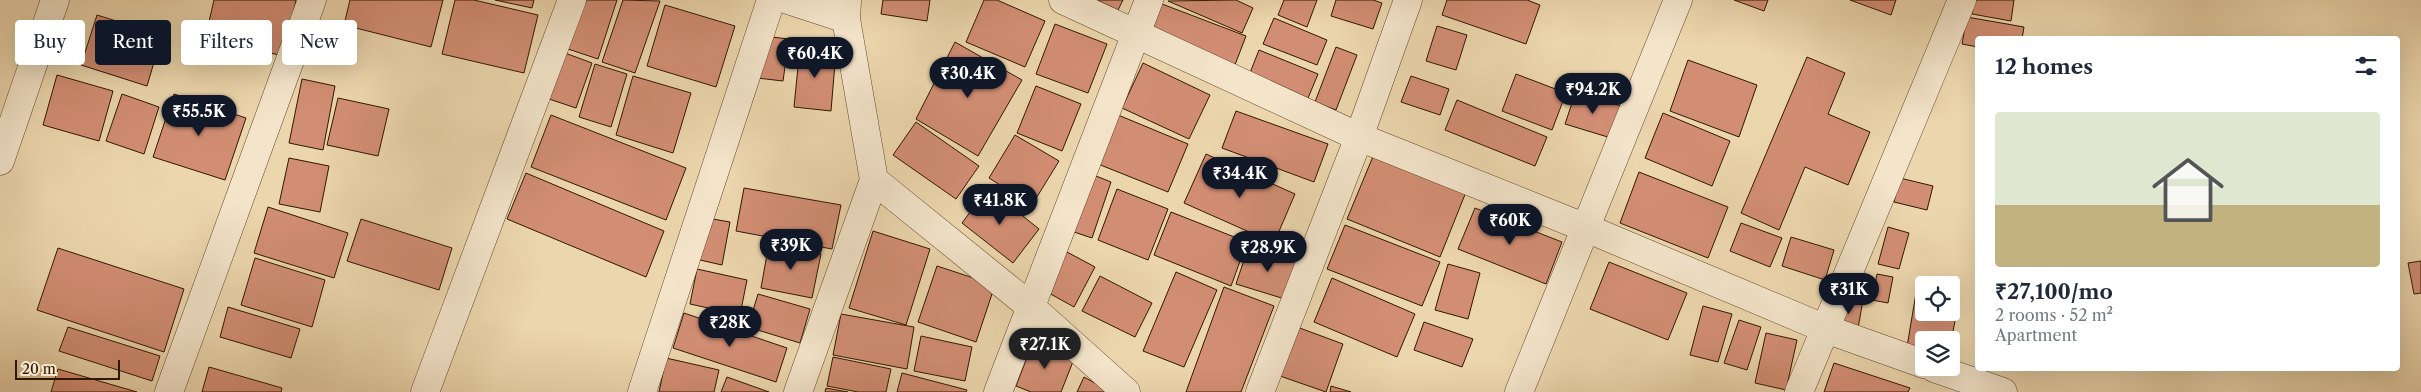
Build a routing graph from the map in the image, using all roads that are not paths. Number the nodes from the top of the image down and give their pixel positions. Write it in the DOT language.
graph roads {
  1 [pos="55,0"];
  2 [pos="312,0"];
  3 [pos="572,0"];
  4 [pos="771,0"];
  5 [pos="788,0"];
  6 [pos="1063,0"];
  7 [pos="1149,0"];
  8 [pos="1408,0"];
  9 [pos="1678,0"];
  10 [pos="1962,0"];
  11 [pos="847,10"];
  12 [pos="1137,33"];
  13 [pos="1360,137"];
  14 [pos="0,161"];
  15 [pos="874,180"];
  16 [pos="1586,228"];
  17 [pos="1031,307"];
  18 [pos="1826,329"];
  19 [pos="1915,361"];
  20 [pos="1957,376"];
  21 [pos="169,392"];
  22 [pos="425,392"];
  23 [pos="642,392"];
  24 [pos="798,392"];
  25 [pos="998,392"];
  26 [pos="1126,392"];
  27 [pos="1260,392"];
  28 [pos="1519,392"];
  29 [pos="1799,392"];
  30 [pos="2003,392"];
  1 -- 14 [label="street"];
  2 -- 21 [label="street"];
  3 -- 22 [label="street"];
  4 -- 23 [label="street"];
  5 -- 11 [label="street"];
  6 -- 12 [label="street"];
  7 -- 12 [label="street"];
  8 -- 13 [label="street"];
  9 -- 16 [label="street"];
  10 -- 18 [label="street"];
  11 -- 15 [label="street"];
  12 -- 13 [label="street"];
  12 -- 17 [label="street"];
  13 -- 16 [label="street"];
  13 -- 27 [label="street"];
  15 -- 17 [label="street"];
  15 -- 24 [label="street"];
  16 -- 18 [label="street"];
  16 -- 28 [label="street"];
  17 -- 25 [label="street"];
  17 -- 26 [label="street"];
  18 -- 19 [label="street"];
  18 -- 29 [label="street"];
  20 -- 30 [label="street"];
}
